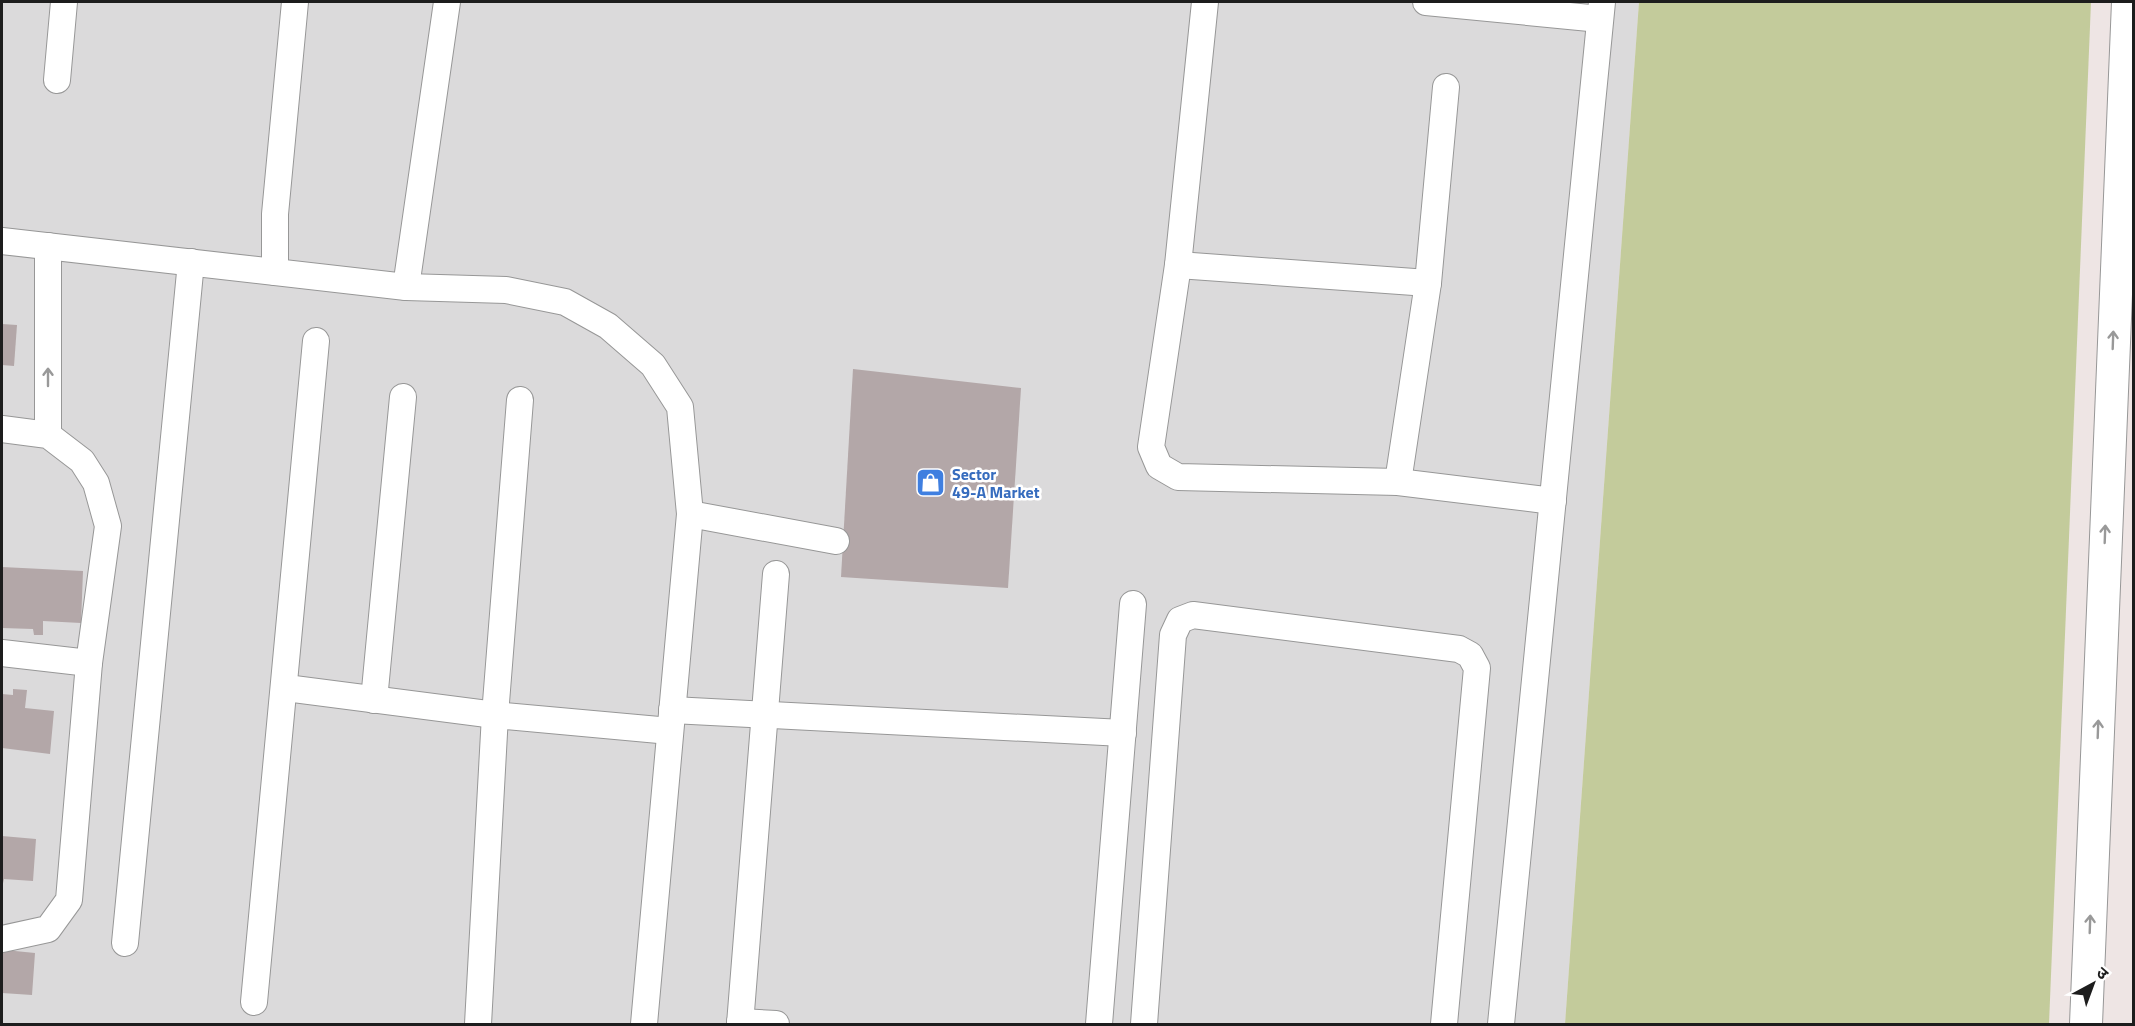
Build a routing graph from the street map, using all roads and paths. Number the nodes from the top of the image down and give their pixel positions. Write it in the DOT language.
graph roads {
  1 [pos="64,2"];
  2 [pos="295,2"];
  3 [pos="447,2"];
  4 [pos="1205,2"];
  5 [pos="1426,2"];
  6 [pos="2128,2"];
  7 [pos="1601,10"];
  8 [pos="57,80"];
  9 [pos="1446,87"];
  10 [pos="2,241"];
  11 [pos="48,246"];
  12 [pos="191,262"];
  13 [pos="1178,265"];
  14 [pos="275,272"];
  15 [pos="1428,283"];
  16 [pos="406,287"];
  17 [pos="316,341"];
  18 [pos="403,398"];
  19 [pos="520,400"];
  20 [pos="2,429"];
  21 [pos="48,435"];
  22 [pos="1398,482"];
  23 [pos="1553,501"];
  24 [pos="690,514"];
  25 [pos="836,541"];
  26 [pos="776,574"];
  27 [pos="1133,604"];
  28 [pos="2,653"];
  29 [pos="89,663"];
  30 [pos="286,688"];
  31 [pos="374,700"];
  32 [pos="765,713"];
  33 [pos="495,715"];
  34 [pos="671,721"];
  35 [pos="1123,733"];
  36 [pos="2,939"];
  37 [pos="125,943"];
  38 [pos="254,1002"];
  39 [pos="740,1023"];
  40 [pos="478,1024"];
  41 [pos="644,1024"];
  42 [pos="777,1024"];
  43 [pos="1099,1024"];
  44 [pos="1144,1024"];
  45 [pos="1444,1024"];
  46 [pos="1501,1024"];
  47 [pos="2086,1024"];
  1 -- 8 [label="street"];
  2 -- 14 [label="street"];
  3 -- 16 [label="street"];
  4 -- 13 [label="street"];
  5 -- 7 [label="street"];
  47 -- 6 [label="street, one-way"];
  7 -- 23 [label="street"];
  9 -- 15 [label="street"];
  10 -- 11 [label="street"];
  11 -- 12 [label="street"];
  21 -- 11 [label="street, one-way"];
  12 -- 14 [label="street"];
  12 -- 37 [label="street"];
  13 -- 15 [label="street"];
  13 -- 22 [label="street"];
  14 -- 16 [label="street"];
  15 -- 22 [label="street"];
  16 -- 24 [label="street"];
  17 -- 30 [label="street"];
  18 -- 31 [label="street"];
  19 -- 33 [label="street"];
  20 -- 21 [label="street"];
  21 -- 29 [label="street"];
  22 -- 23 [label="street"];
  23 -- 46 [label="street"];
  24 -- 25 [label="street"];
  24 -- 34 [label="street"];
  26 -- 32 [label="street"];
  27 -- 35 [label="street"];
  28 -- 29 [label="street"];
  29 -- 36 [label="street"];
  30 -- 31 [label="street"];
  30 -- 38 [label="street"];
  31 -- 33 [label="street"];
  32 -- 34 [label="street"];
  32 -- 35 [label="street"];
  32 -- 39 [label="street"];
  33 -- 34 [label="street"];
  33 -- 40 [label="street"];
  34 -- 41 [label="street"];
  35 -- 43 [label="street"];
  39 -- 42 [label="street"];
  44 -- 45 [label="street"];
}
